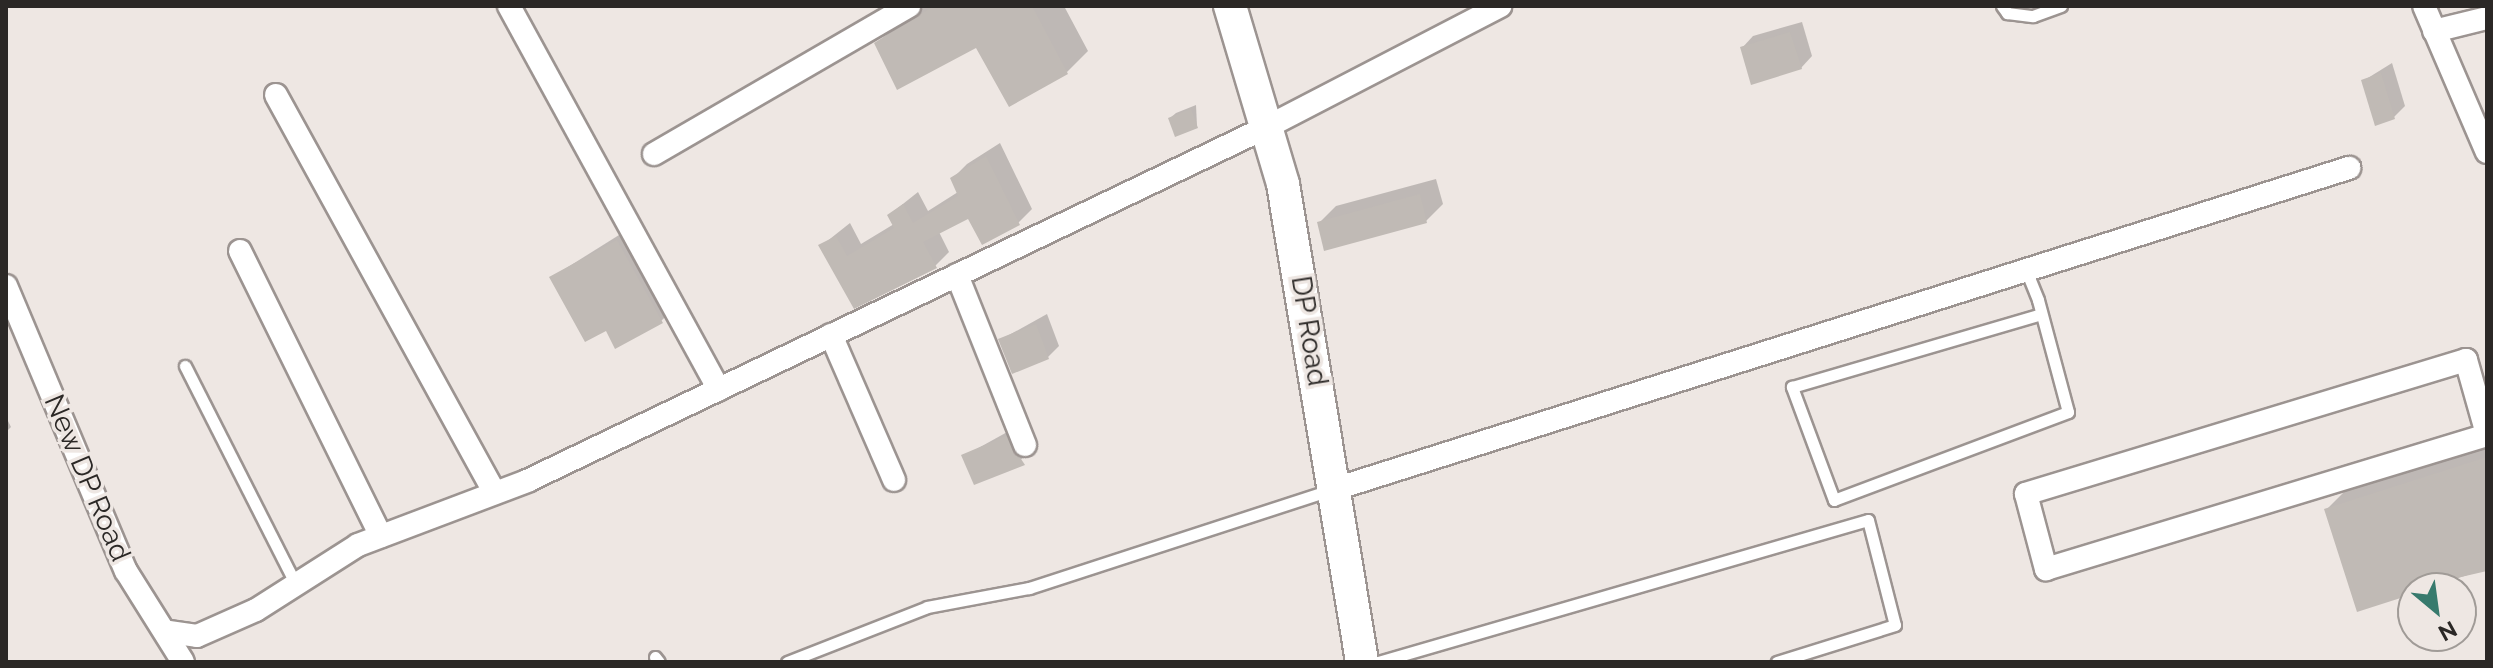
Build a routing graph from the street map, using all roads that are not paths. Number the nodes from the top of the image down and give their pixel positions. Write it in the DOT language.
graph roads {
  1 [pos="509,6"];
  2 [pos="909,6"];
  3 [pos="1230,6"];
  4 [pos="1500,6"];
  5 [pos="2002,6"];
  6 [pos="2061,6"];
  7 [pos="2424,6"];
  8 [pos="2487,18"];
  9 [pos="2434,31"];
  10 [pos="276,95"];
  11 [pos="1267,127"];
  12 [pos="2485,142"];
  13 [pos="654,154"];
  14 [pos="2349,168"];
  15 [pos="240,251"];
  16 [pos="2026,270"];
  17 [pos="957,275"];
  18 [pos="7,294"];
  19 [pos="2041,314"];
  20 [pos="831,335"];
  21 [pos="185,366"];
  22 [pos="719,389"];
  23 [pos="2487,435"];
  24 [pos="1025,445"];
  25 [pos="894,480"];
  26 [pos="1335,489"];
  27 [pos="495,493"];
  28 [pos="381,536"];
  29 [pos="296,585"];
  30 [pos="169,632"];
  31 [pos="183,662"];
  32 [pos="787,662"];
  33 [pos="1362,662"];
  34 [pos="1378,662"];
  35 [pos="1777,662"];
  1 -- 22 [label="street"];
  2 -- 13 [label="street"];
  3 -- 11 [label="street, DP Road"];
  4 -- 11 [label="street"];
  5 -- 6 [label="lane"];
  7 -- 9 [label="street"];
  8 -- 9 [label="street"];
  9 -- 12 [label="street"];
  10 -- 27 [label="street"];
  11 -- 17 [label="street"];
  11 -- 26 [label="street, DP Road"];
  14 -- 16 [label="street"];
  15 -- 28 [label="street"];
  16 -- 19 [label="lane"];
  16 -- 26 [label="street"];
  17 -- 20 [label="street"];
  17 -- 24 [label="street"];
  18 -- 30 [label="street, New DP Road"];
  19 -- 19 [label="lane"];
  20 -- 22 [label="street"];
  20 -- 25 [label="street"];
  21 -- 29 [label="lane"];
  22 -- 27 [label="street"];
  23 -- 23 [label="street"];
  26 -- 32 [label="lane"];
  26 -- 33 [label="street, DP Road"];
  27 -- 28 [label="street"];
  28 -- 29 [label="street"];
  29 -- 30 [label="street"];
  30 -- 31 [label="street, New DP Road"];
  34 -- 35 [label="lane"];
}
